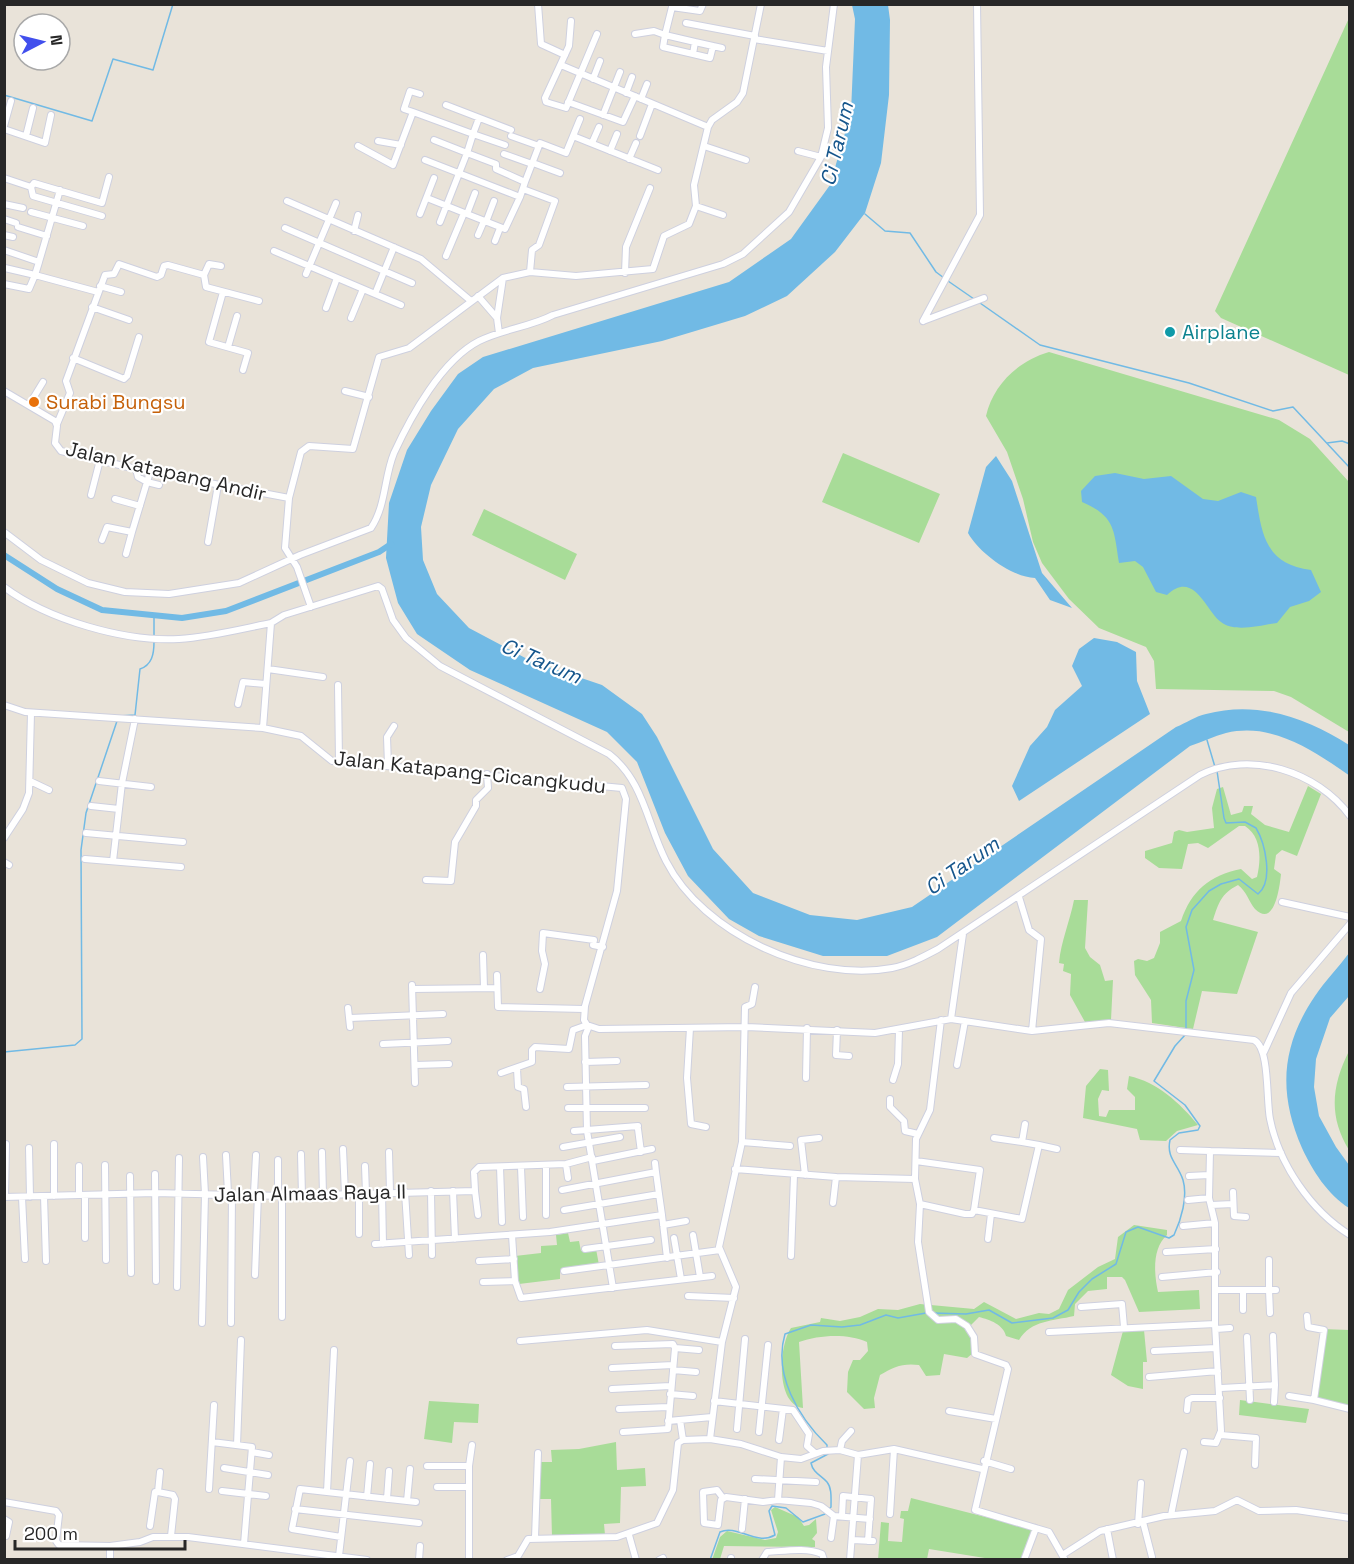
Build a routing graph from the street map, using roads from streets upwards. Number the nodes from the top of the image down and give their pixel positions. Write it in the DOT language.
graph roads {
  1 [pos="537,4"];
  2 [pos="703,4"];
  3 [pos="761,4"];
  4 [pos="834,4"];
  5 [pos="976,4"];
  6 [pos="571,21"];
  7 [pos="686,23"];
  8 [pos="597,34"];
  9 [pos="634,34"];
  10 [pos="666,35"];
  11 [pos="678,38"];
  12 [pos="754,38"];
  13 [pos="696,42"];
  14 [pos="713,46"];
  15 [pos="722,48"];
  16 [pos="675,50"];
  17 [pos="828,51"];
  18 [pos="693,54"];
  19 [pos="565,55"];
  20 [pos="600,61"];
  21 [pos="561,65"];
  22 [pos="620,72"];
  23 [pos="582,74"];
  24 [pos="632,77"];
  25 [pos="593,79"];
  26 [pos="647,84"];
  27 [pos="613,87"];
  28 [pos="626,93"];
  29 [pos="420,94"];
  30 [pos="638,98"];
  31 [pos="11,101"];
  32 [pos="568,102"];
  33 [pos="652,104"];
  34 [pos="446,105"];
  35 [pos="33,108"];
  36 [pos="413,112"];
  37 [pos="51,115"];
  38 [pos="603,115"];
  39 [pos="479,118"];
  40 [pos="579,119"];
  41 [pos="4,127"];
  42 [pos="599,127"];
  43 [pos="708,127"];
  44 [pos="473,134"];
  45 [pos="617,134"];
  46 [pos="26,136"];
  47 [pos="573,136"];
  48 [pos="640,136"];
  49 [pos="435,140"];
  50 [pos="378,141"];
  51 [pos="592,143"];
  52 [pos="636,143"];
  53 [pos="401,145"];
  54 [pos="506,145"];
  55 [pos="358,146"];
  56 [pos="539,146"];
  57 [pos="704,146"];
  58 [pos="610,151"];
  59 [pos="798,151"];
  60 [pos="467,153"];
  61 [pos="504,154"];
  62 [pos="821,157"];
  63 [pos="629,159"];
  64 [pos="424,160"];
  65 [pos="746,160"];
  66 [pos="532,163"];
  67 [pos="657,170"];
  68 [pos="560,173"];
  69 [pos="459,174"];
  70 [pos="109,177"];
  71 [pos="434,177"];
  72 [pos="4,178"];
  73 [pos="525,182"];
  74 [pos="30,188"];
  75 [pos="650,188"];
  76 [pos="523,189"];
  77 [pos="60,190"];
  78 [pos="475,194"];
  79 [pos="520,197"];
  80 [pos="426,198"];
  81 [pos="287,201"];
  82 [pos="494,201"];
  83 [pos="58,203"];
  84 [pos="336,203"];
  85 [pos="4,204"];
  86 [pos="446,206"];
  87 [pos="696,206"];
  88 [pos="22,208"];
  89 [pos="31,212"];
  90 [pos="420,214"];
  91 [pos="466,214"];
  92 [pos="358,215"];
  93 [pos="723,215"];
  94 [pos="102,216"];
  95 [pos="4,219"];
  96 [pos="53,219"];
  97 [pos="329,220"];
  98 [pos="440,222"];
  99 [pos="485,222"];
  100 [pos="83,226"];
  101 [pos="285,228"];
  102 [pos="500,228"];
  103 [pos="354,231"];
  104 [pos="4,235"];
  105 [pos="47,236"];
  106 [pos="478,236"];
  107 [pos="13,237"];
  108 [pos="495,241"];
  109 [pos="319,243"];
  110 [pos="394,247"];
  111 [pos="4,250"];
  112 [pos="274,251"];
  113 [pos="446,256"];
  114 [pos="39,262"];
  115 [pos="221,266"];
  116 [pos="309,266"];
  117 [pos="5,268"];
  118 [pos="653,268"];
  119 [pos="385,271"];
  120 [pos="530,272"];
  121 [pos="625,273"];
  122 [pos="306,274"];
  123 [pos="35,275"];
  124 [pos="204,276"];
  125 [pos="337,278"];
  126 [pos="503,278"];
  127 [pos="412,283"];
  128 [pos="4,284"];
  129 [pos="655,284"];
  130 [pos="99,289"];
  131 [pos="363,289"];
  132 [pos="121,292"];
  133 [pos="223,292"];
  134 [pos="375,294"];
  135 [pos="478,296"];
  136 [pos="984,298"];
  137 [pos="259,301"];
  138 [pos="471,301"];
  139 [pos="400,305"];
  140 [pos="92,307"];
  141 [pos="326,308"];
  142 [pos="237,316"];
  143 [pos="351,318"];
  144 [pos="497,318"];
  145 [pos="129,321"];
  146 [pos="499,333"];
  147 [pos="139,337"];
  148 [pos="228,347"];
  149 [pos="73,357"];
  150 [pos="243,370"];
  151 [pos="43,382"];
  152 [pos="4,391"];
  153 [pos="345,391"];
  154 [pos="369,397"];
  155 [pos="29,405"];
  156 [pos="57,424"];
  157 [pos="100,460"];
  158 [pos="136,469"];
  159 [pos="150,472"];
  160 [pos="147,482"];
  161 [pos="159,484"];
  162 [pos="218,485"];
  163 [pos="91,495"];
  164 [pos="289,498"];
  165 [pos="115,499"];
  166 [pos="140,506"];
  167 [pos="4,531"];
  168 [pos="132,532"];
  169 [pos="102,540"];
  170 [pos="208,542"];
  171 [pos="126,554"];
  172 [pos="291,560"];
  173 [pos="4,587"];
  174 [pos="311,607"];
  175 [pos="271,623"];
  176 [pos="268,669"];
  177 [pos="323,677"];
  178 [pos="265,684"];
  179 [pos="338,686"];
  180 [pos="238,704"];
  181 [pos="4,705"];
  182 [pos="31,712"];
  183 [pos="135,719"];
  184 [pos="394,726"];
  185 [pos="263,728"];
  186 [pos="339,762"];
  187 [pos="388,765"];
  188 [pos="488,774"];
  189 [pos="631,776"];
  190 [pos="30,781"];
  191 [pos="99,781"];
  192 [pos="122,783"];
  193 [pos="151,787"];
  194 [pos="622,788"];
  195 [pos="49,790"];
  196 [pos="91,806"];
  197 [pos="119,809"];
  198 [pos="1350,816"];
  199 [pos="8,829"];
  200 [pos="86,833"];
  201 [pos="116,836"];
  202 [pos="4,838"];
  203 [pos="183,842"];
  204 [pos="85,859"];
  205 [pos="113,861"];
  206 [pos="181,867"];
  207 [pos="426,880"];
  208 [pos="1019,897"];
  209 [pos="1282,902"];
  210 [pos="1350,917"];
  211 [pos="1350,924"];
  212 [pos="963,934"];
  213 [pos="603,947"];
  214 [pos="483,955"];
  215 [pos="497,975"];
  216 [pos="755,987"];
  217 [pos="484,988"];
  218 [pos="497,988"];
  219 [pos="540,989"];
  220 [pos="348,1008"];
  221 [pos="584,1009"];
  222 [pos="444,1014"];
  223 [pos="413,1016"];
  224 [pos="350,1018"];
  225 [pos="951,1019"];
  226 [pos="942,1020"];
  227 [pos="965,1021"];
  228 [pos="588,1026"];
  229 [pos="350,1027"];
  230 [pos="746,1027"];
  231 [pos="690,1028"];
  232 [pos="807,1028"];
  233 [pos="837,1030"];
  234 [pos="898,1030"];
  235 [pos="1032,1031"];
  236 [pos="448,1041"];
  237 [pos="414,1042"];
  238 [pos="383,1044"];
  239 [pos="1264,1053"];
  240 [pos="849,1056"];
  241 [pos="617,1061"];
  242 [pos="585,1062"];
  243 [pos="449,1064"];
  244 [pos="415,1065"];
  245 [pos="957,1065"];
  246 [pos="517,1069"];
  247 [pos="501,1072"];
  248 [pos="806,1078"];
  249 [pos="893,1080"];
  250 [pos="415,1083"];
  251 [pos="645,1085"];
  252 [pos="567,1087"];
  253 [pos="586,1087"];
  254 [pos="890,1099"];
  255 [pos="526,1107"];
  256 [pos="568,1108"];
  257 [pos="586,1108"];
  258 [pos="645,1108"];
  259 [pos="1025,1124"];
  260 [pos="706,1127"];
  261 [pos="574,1131"];
  262 [pos="586,1131"];
  263 [pos="918,1134"];
  264 [pos="620,1137"];
  265 [pos="819,1138"];
  266 [pos="994,1138"];
  267 [pos="589,1142"];
  268 [pos="741,1142"];
  269 [pos="1022,1142"];
  270 [pos="6,1144"];
  271 [pos="54,1144"];
  272 [pos="1039,1145"];
  273 [pos="563,1146"];
  274 [pos="789,1146"];
  275 [pos="29,1148"];
  276 [pos="343,1149"];
  277 [pos="652,1149"];
  278 [pos="1057,1149"];
  279 [pos="1180,1150"];
  280 [pos="1210,1151"];
  281 [pos="322,1152"];
  282 [pos="389,1152"];
  283 [pos="641,1152"];
  284 [pos="1281,1153"];
  285 [pos="301,1154"];
  286 [pos="226,1155"];
  287 [pos="256,1155"];
  288 [pos="203,1157"];
  289 [pos="179,1158"];
  290 [pos="592,1159"];
  291 [pos="278,1160"];
  292 [pos="916,1161"];
  293 [pos="655,1163"];
  294 [pos="566,1164"];
  295 [pos="105,1165"];
  296 [pos="79,1166"];
  297 [pos="365,1166"];
  298 [pos="546,1166"];
  299 [pos="500,1167"];
  300 [pos="521,1167"];
  301 [pos="735,1169"];
  302 [pos="656,1172"];
  303 [pos="155,1174"];
  304 [pos="794,1174"];
  305 [pos="805,1175"];
  306 [pos="1209,1175"];
  307 [pos="130,1176"];
  308 [pos="1189,1176"];
  309 [pos="568,1178"];
  310 [pos="836,1178"];
  311 [pos="915,1179"];
  312 [pos="597,1186"];
  313 [pos="562,1190"];
  314 [pos="431,1191"];
  315 [pos="453,1191"];
  316 [pos="475,1191"];
  317 [pos="366,1192"];
  318 [pos="382,1192"];
  319 [pos="390,1192"];
  320 [pos="405,1192"];
  321 [pos="1233,1192"];
  322 [pos="155,1193"];
  323 [pos="180,1193"];
  324 [pos="230,1193"];
  325 [pos="359,1193"];
  326 [pos="130,1194"];
  327 [pos="205,1194"];
  328 [pos="256,1194"];
  329 [pos="345,1194"];
  330 [pos="659,1194"];
  331 [pos="82,1195"];
  332 [pos="106,1195"];
  333 [pos="323,1195"];
  334 [pos="44,1196"];
  335 [pos="54,1196"];
  336 [pos="280,1196"];
  337 [pos="302,1196"];
  338 [pos="5,1197"];
  339 [pos="22,1197"];
  340 [pos="30,1197"];
  341 [pos="1188,1200"];
  342 [pos="1210,1201"];
  343 [pos="833,1203"];
  344 [pos="601,1204"];
  345 [pos="920,1204"];
  346 [pos="1233,1204"];
  347 [pos="564,1210"];
  348 [pos="974,1210"];
  349 [pos="991,1214"];
  350 [pos="478,1215"];
  351 [pos="546,1215"];
  352 [pos="662,1215"];
  353 [pos="523,1217"];
  354 [pos="1246,1217"];
  355 [pos="686,1221"];
  356 [pos="502,1222"];
  357 [pos="1215,1223"];
  358 [pos="604,1225"];
  359 [pos="663,1225"];
  360 [pos="1183,1226"];
  361 [pos="359,1234"];
  362 [pos="512,1235"];
  363 [pos="693,1235"];
  364 [pos="1350,1235"];
  365 [pos="85,1238"];
  366 [pos="674,1238"];
  367 [pos="455,1239"];
  368 [pos="988,1239"];
  369 [pos="651,1240"];
  370 [pos="408,1242"];
  371 [pos="431,1242"];
  372 [pos="375,1244"];
  373 [pos="384,1244"];
  374 [pos="608,1245"];
  375 [pos="585,1249"];
  376 [pos="1216,1249"];
  377 [pos="720,1250"];
  378 [pos="698,1252"];
  379 [pos="1166,1252"];
  380 [pos="409,1255"];
  381 [pos="432,1255"];
  382 [pos="677,1256"];
  383 [pos="791,1256"];
  384 [pos="667,1258"];
  385 [pos="25,1259"];
  386 [pos="514,1259"];
  387 [pos="106,1260"];
  388 [pos="1269,1260"];
  389 [pos="46,1261"];
  390 [pos="479,1261"];
  391 [pos="611,1266"];
  392 [pos="564,1271"];
  393 [pos="1217,1272"];
  394 [pos="131,1274"];
  395 [pos="255,1275"];
  396 [pos="712,1276"];
  397 [pos="700,1277"];
  398 [pos="1162,1277"];
  399 [pos="681,1279"];
  400 [pos="156,1281"];
  401 [pos="515,1281"];
  402 [pos="483,1282"];
  403 [pos="177,1287"];
  404 [pos="613,1288"];
  405 [pos="1216,1290"];
  406 [pos="1243,1290"];
  407 [pos="1273,1290"];
  408 [pos="688,1296"];
  409 [pos="734,1298"];
  410 [pos="1081,1307"];
  411 [pos="1243,1310"];
  412 [pos="1270,1312"];
  413 [pos="1307,1316"];
  414 [pos="282,1317"];
  415 [pos="202,1323"];
  416 [pos="231,1323"];
  417 [pos="1216,1326"];
  418 [pos="1124,1327"];
  419 [pos="1230,1328"];
  420 [pos="1049,1332"];
  421 [pos="1273,1336"];
  422 [pos="1247,1337"];
  423 [pos="745,1339"];
  424 [pos="241,1340"];
  425 [pos="520,1341"];
  426 [pos="722,1342"];
  427 [pos="768,1345"];
  428 [pos="615,1346"];
  429 [pos="675,1348"];
  430 [pos="1216,1348"];
  431 [pos="333,1350"];
  432 [pos="699,1350"];
  433 [pos="1155,1351"];
  434 [pos="612,1368"];
  435 [pos="673,1368"];
  436 [pos="1218,1371"];
  437 [pos="696,1372"];
  438 [pos="1149,1377"];
  439 [pos="1275,1385"];
  440 [pos="670,1386"];
  441 [pos="1250,1386"];
  442 [pos="1221,1388"];
  443 [pos="612,1389"];
  444 [pos="670,1394"];
  445 [pos="693,1396"];
  446 [pos="1289,1396"];
  447 [pos="1220,1398"];
  448 [pos="1250,1400"];
  449 [pos="1314,1400"];
  450 [pos="714,1401"];
  451 [pos="1274,1402"];
  452 [pos="739,1404"];
  453 [pos="214,1405"];
  454 [pos="763,1406"];
  455 [pos="668,1407"];
  456 [pos="1350,1408"];
  457 [pos="783,1409"];
  458 [pos="619,1410"];
  459 [pos="1187,1410"];
  460 [pos="949,1412"];
  461 [pos="712,1418"];
  462 [pos="996,1419"];
  463 [pos="680,1420"];
  464 [pos="668,1421"];
  465 [pos="737,1429"];
  466 [pos="851,1431"];
  467 [pos="623,1432"];
  468 [pos="759,1432"];
  469 [pos="1221,1435"];
  470 [pos="710,1439"];
  471 [pos="683,1440"];
  472 [pos="779,1440"];
  473 [pos="212,1442"];
  474 [pos="1204,1442"];
  475 [pos="237,1445"];
  476 [pos="472,1445"];
  477 [pos="894,1449"];
  478 [pos="840,1450"];
  479 [pos="252,1452"];
  480 [pos="1184,1452"];
  481 [pos="538,1453"];
  482 [pos="815,1453"];
  483 [pos="270,1455"];
  484 [pos="858,1455"];
  485 [pos="781,1457"];
  486 [pos="350,1461"];
  487 [pos="984,1461"];
  488 [pos="370,1464"];
  489 [pos="1255,1465"];
  490 [pos="427,1466"];
  491 [pos="469,1466"];
  492 [pos="224,1468"];
  493 [pos="410,1469"];
  494 [pos="982,1469"];
  495 [pos="1011,1469"];
  496 [pos="390,1471"];
  497 [pos="160,1472"];
  498 [pos="250,1472"];
  499 [pos="268,1475"];
  500 [pos="754,1479"];
  501 [pos="779,1481"];
  502 [pos="816,1482"];
  503 [pos="1141,1483"];
  504 [pos="437,1487"];
  505 [pos="469,1487"];
  506 [pos="209,1490"];
  507 [pos="147,1491"];
  508 [pos="222,1491"];
  509 [pos="156,1492"];
  510 [pos="327,1492"];
  511 [pos="346,1494"];
  512 [pos="248,1495"];
  513 [pos="266,1497"];
  514 [pos="367,1497"];
  515 [pos="856,1497"];
  516 [pos="723,1498"];
  517 [pos="387,1499"];
  518 [pos="745,1499"];
  519 [pos="778,1500"];
  520 [pos="406,1501"];
  521 [pos="4,1502"];
  522 [pos="416,1502"];
  523 [pos="295,1509"];
  524 [pos="890,1514"];
  525 [pos="344,1515"];
  526 [pos="832,1515"];
  527 [pos="1171,1515"];
  528 [pos="842,1516"];
  529 [pos="854,1517"];
  530 [pos="1350,1518"];
  531 [pos="4,1519"];
  532 [pos="870,1519"];
  533 [pos="419,1522"];
  534 [pos="1140,1523"];
  535 [pos="150,1526"];
  536 [pos="1036,1528"];
  537 [pos="742,1529"];
  538 [pos="1107,1529"];
  539 [pos="629,1535"];
  540 [pos="6,1536"];
  541 [pos="171,1536"];
  542 [pos="341,1537"];
  543 [pos="535,1538"];
  544 [pos="831,1538"];
  545 [pos="852,1540"];
  546 [pos="244,1544"];
  547 [pos="111,1546"];
  548 [pos="420,1546"];
  549 [pos="794,1551"];
  550 [pos="339,1556"];
  551 [pos="1065,1557"];
  552 [pos="1152,1557"];
  553 [pos="110,1560"];
  554 [pos="367,1560"];
  555 [pos="419,1560"];
  556 [pos="470,1560"];
  557 [pos="507,1560"];
  558 [pos="636,1560"];
  559 [pos="762,1560"];
  560 [pos="795,1560"];
  561 [pos="824,1560"];
  562 [pos="850,1560"];
  563 [pos="1024,1560"];
  564 [pos="1113,1560"];
  1 -- 19 [label="street"];
  2 -- 10 [label="street"];
  3 -- 12 [label="street"];
  4 -- 17 [label="street"];
  5 -- 136 [label="street"];
  6 -- 19 [label="street"];
  7 -- 12 [label="street"];
  8 -- 23 [label="street"];
  9 -- 10 [label="street"];
  10 -- 11 [label="street"];
  10 -- 16 [label="street"];
  11 -- 13 [label="street"];
  11 -- 16 [label="street"];
  12 -- 17 [label="street"];
  12 -- 43 [label="street"];
  13 -- 14 [label="street"];
  13 -- 18 [label="street"];
  14 -- 15 [label="street"];
  14 -- 18 [label="street"];
  16 -- 18 [label="street"];
  17 -- 62 [label="street"];
  19 -- 21 [label="street"];
  20 -- 25 [label="street"];
  21 -- 23 [label="street"];
  21 -- 32 [label="street"];
  22 -- 27 [label="street"];
  23 -- 25 [label="street"];
  23 -- 32 [label="street"];
  24 -- 28 [label="street"];
  25 -- 27 [label="street"];
  26 -- 30 [label="street"];
  27 -- 28 [label="street"];
  27 -- 38 [label="street"];
  28 -- 30 [label="street"];
  29 -- 36 [label="street"];
  30 -- 33 [label="street"];
  30 -- 38 [label="street"];
  31 -- 41 [label="street"];
  32 -- 38 [label="street"];
  33 -- 43 [label="street"];
  33 -- 48 [label="street"];
  34 -- 39 [label="street"];
  35 -- 46 [label="street"];
  36 -- 44 [label="street"];
  36 -- 53 [label="street"];
  37 -- 46 [label="street"];
  39 -- 44 [label="street"];
  39 -- 56 [label="street"];
  40 -- 47 [label="street"];
  41 -- 46 [label="street"];
  42 -- 51 [label="street"];
  43 -- 57 [label="street"];
  44 -- 54 [label="street"];
  44 -- 60 [label="street"];
  45 -- 58 [label="street"];
  47 -- 51 [label="street"];
  47 -- 56 [label="street"];
  49 -- 60 [label="street"];
  50 -- 53 [label="street"];
  51 -- 58 [label="street"];
  52 -- 63 [label="street"];
  53 -- 55 [label="street"];
  56 -- 66 [label="street"];
  57 -- 65 [label="street"];
  57 -- 87 [label="street"];
  58 -- 63 [label="street"];
  59 -- 62 [label="street"];
  60 -- 69 [label="street"];
  60 -- 73 [label="street"];
  61 -- 66 [label="street"];
  62 -- 129 [label="street"];
  63 -- 67 [label="street"];
  64 -- 69 [label="street"];
  66 -- 68 [label="street"];
  66 -- 73 [label="street"];
  69 -- 79 [label="street"];
  69 -- 86 [label="street"];
  70 -- 77 [label="street"];
  71 -- 80 [label="street"];
  72 -- 74 [label="street"];
  73 -- 76 [label="street"];
  74 -- 77 [label="street"];
  74 -- 83 [label="street"];
  75 -- 121 [label="street"];
  76 -- 79 [label="street"];
  76 -- 120 [label="street"];
  77 -- 83 [label="street"];
  78 -- 91 [label="street"];
  79 -- 102 [label="street"];
  80 -- 86 [label="street"];
  80 -- 90 [label="street"];
  81 -- 97 [label="street"];
  82 -- 99 [label="street"];
  83 -- 94 [label="street"];
  83 -- 96 [label="street"];
  84 -- 97 [label="street"];
  85 -- 88 [label="street"];
  86 -- 91 [label="street"];
  86 -- 98 [label="street"];
  87 -- 93 [label="street"];
  87 -- 118 [label="street"];
  89 -- 96 [label="street"];
  91 -- 99 [label="street"];
  91 -- 113 [label="street"];
  92 -- 103 [label="street"];
  95 -- 105 [label="street"];
  96 -- 100 [label="street"];
  96 -- 105 [label="street"];
  97 -- 103 [label="street"];
  97 -- 109 [label="street"];
  99 -- 102 [label="street"];
  99 -- 106 [label="street"];
  101 -- 109 [label="street"];
  102 -- 108 [label="street"];
  103 -- 110 [label="street"];
  104 -- 107 [label="street"];
  105 -- 114 [label="street"];
  109 -- 116 [label="street"];
  109 -- 119 [label="street"];
  110 -- 119 [label="street"];
  110 -- 138 [label="street"];
  111 -- 114 [label="street"];
  112 -- 116 [label="street"];
  114 -- 123 [label="street"];
  115 -- 124 [label="street"];
  116 -- 122 [label="street"];
  116 -- 125 [label="street"];
  117 -- 123 [label="street"];
  118 -- 121 [label="street"];
  118 -- 129 [label="street"];
  119 -- 127 [label="street"];
  119 -- 134 [label="street"];
  120 -- 121 [label="street"];
  120 -- 126 [label="street"];
  123 -- 128 [label="street"];
  123 -- 130 [label="street"];
  124 -- 130 [label="street"];
  124 -- 133 [label="street"];
  125 -- 131 [label="street"];
  125 -- 141 [label="street"];
  126 -- 135 [label="street"];
  126 -- 144 [label="street"];
  129 -- 146 [label="street"];
  130 -- 132 [label="street"];
  130 -- 140 [label="street"];
  131 -- 134 [label="street"];
  131 -- 143 [label="street"];
  133 -- 137 [label="street"];
  133 -- 148 [label="street"];
  134 -- 139 [label="street"];
  135 -- 138 [label="street"];
  135 -- 144 [label="street"];
  138 -- 154 [label="street"];
  140 -- 145 [label="street"];
  140 -- 149 [label="street"];
  142 -- 148 [label="street"];
  144 -- 146 [label="street"];
  146 -- 172 [label="street"];
  147 -- 149 [label="street"];
  148 -- 150 [label="street"];
  149 -- 156 [label="street"];
  151 -- 155 [label="street"];
  152 -- 155 [label="street, Jalan Katapang Andir"];
  153 -- 154 [label="street"];
  154 -- 164 [label="street"];
  155 -- 156 [label="street, Jalan Katapang Andir"];
  156 -- 157 [label="street, Jalan Katapang Andir"];
  157 -- 158 [label="street, Jalan Katapang Andir"];
  157 -- 163 [label="street"];
  158 -- 159 [label="street, Jalan Katapang Andir"];
  158 -- 160 [label="street"];
  159 -- 160 [label="street"];
  159 -- 162 [label="street, Jalan Katapang Andir"];
  160 -- 161 [label="street"];
  160 -- 166 [label="street"];
  162 -- 164 [label="street, Jalan Katapang Andir"];
  162 -- 170 [label="street"];
  164 -- 172 [label="street"];
  165 -- 166 [label="street"];
  166 -- 168 [label="street"];
  167 -- 172 [label="street"];
  168 -- 169 [label="street"];
  168 -- 171 [label="street"];
  172 -- 174 [label="street"];
  173 -- 175 [label="street"];
  174 -- 175 [label="street"];
  174 -- 189 [label="street"];
  175 -- 176 [label="street"];
  176 -- 177 [label="street"];
  176 -- 178 [label="street"];
  178 -- 180 [label="street"];
  178 -- 185 [label="street"];
  179 -- 186 [label="street"];
  181 -- 182 [label="street, Jalan Katapang-Cicangkudu"];
  182 -- 183 [label="street, Jalan Katapang-Cicangkudu"];
  182 -- 190 [label="street"];
  183 -- 185 [label="street, Jalan Katapang-Cicangkudu"];
  183 -- 192 [label="street"];
  184 -- 187 [label="street"];
  185 -- 186 [label="street, Jalan Katapang-Cicangkudu"];
  186 -- 187 [label="street, Jalan Katapang-Cicangkudu"];
  187 -- 188 [label="street, Jalan Katapang-Cicangkudu"];
  188 -- 194 [label="street, Jalan Katapang-Cicangkudu"];
  188 -- 207 [label="street"];
  189 -- 194 [label="street"];
  189 -- 212 [label="street"];
  190 -- 195 [label="street"];
  190 -- 199 [label="street"];
  191 -- 192 [label="street"];
  192 -- 193 [label="street"];
  192 -- 197 [label="street"];
  194 -- 213 [label="street, Jalan Katapang-Cicangkudu"];
  196 -- 197 [label="street"];
  197 -- 201 [label="street"];
  198 -- 208 [label="street"];
  199 -- 202 [label="street"];
  200 -- 201 [label="street"];
  201 -- 203 [label="street"];
  201 -- 205 [label="street"];
  204 -- 205 [label="street"];
  205 -- 206 [label="street"];
  208 -- 212 [label="street"];
  208 -- 235 [label="street"];
  209 -- 210 [label="street"];
  211 -- 239 [label="street"];
  212 -- 225 [label="street"];
  213 -- 219 [label="street"];
  213 -- 221 [label="street, Jalan Katapang-Cicangkudu"];
  214 -- 217 [label="street"];
  215 -- 218 [label="street"];
  216 -- 230 [label="street"];
  217 -- 218 [label="street"];
  217 -- 223 [label="street"];
  218 -- 221 [label="street"];
  220 -- 224 [label="street"];
  221 -- 228 [label="street, Jalan Katapang-Cicangkudu"];
  222 -- 223 [label="street"];
  223 -- 224 [label="street"];
  223 -- 237 [label="street"];
  224 -- 229 [label="street"];
  225 -- 226 [label="street"];
  225 -- 227 [label="street"];
  226 -- 234 [label="street"];
  226 -- 263 [label="street"];
  227 -- 235 [label="street"];
  227 -- 245 [label="street"];
  228 -- 231 [label="street"];
  228 -- 242 [label="street, Jalan Katapang-Cicangkudu"];
  228 -- 246 [label="street"];
  230 -- 231 [label="street"];
  230 -- 232 [label="street"];
  230 -- 268 [label="street"];
  231 -- 260 [label="street"];
  232 -- 233 [label="street"];
  232 -- 248 [label="street"];
  233 -- 234 [label="street"];
  233 -- 240 [label="street"];
  234 -- 249 [label="street"];
  235 -- 239 [label="street"];
  236 -- 237 [label="street"];
  237 -- 238 [label="street"];
  237 -- 244 [label="street"];
  239 -- 284 [label="street"];
  241 -- 242 [label="street"];
  242 -- 253 [label="street, Jalan Katapang-Cicangkudu"];
  243 -- 244 [label="street"];
  244 -- 250 [label="street"];
  246 -- 247 [label="street"];
  246 -- 255 [label="street"];
  251 -- 253 [label="street"];
  252 -- 253 [label="street"];
  253 -- 257 [label="street, Jalan Katapang-Cicangkudu"];
  254 -- 263 [label="street"];
  256 -- 257 [label="street"];
  257 -- 258 [label="street"];
  257 -- 262 [label="street, Jalan Katapang-Cicangkudu"];
  259 -- 269 [label="street"];
  261 -- 262 [label="street"];
  262 -- 267 [label="street, Jalan Katapang-Cicangkudu"];
  262 -- 283 [label="street"];
  263 -- 292 [label="street"];
  264 -- 267 [label="street"];
  265 -- 305 [label="street"];
  266 -- 269 [label="street"];
  267 -- 273 [label="street"];
  267 -- 290 [label="street, Jalan Katapang-Cicangkudu"];
  268 -- 274 [label="street"];
  268 -- 301 [label="street"];
  269 -- 272 [label="street"];
  270 -- 338 [label="street"];
  271 -- 335 [label="street"];
  272 -- 278 [label="street"];
  272 -- 349 [label="street"];
  275 -- 340 [label="street"];
  276 -- 329 [label="street"];
  277 -- 283 [label="street"];
  279 -- 280 [label="street"];
  280 -- 284 [label="street"];
  280 -- 306 [label="street"];
  281 -- 333 [label="street"];
  282 -- 319 [label="street"];
  283 -- 290 [label="street"];
  284 -- 364 [label="street"];
  285 -- 337 [label="street"];
  286 -- 324 [label="street"];
  287 -- 328 [label="street"];
  288 -- 327 [label="street"];
  289 -- 323 [label="street"];
  290 -- 294 [label="street"];
  290 -- 312 [label="street, Jalan Katapang-Cicangkudu"];
  291 -- 336 [label="street"];
  292 -- 311 [label="street"];
  292 -- 348 [label="street"];
  293 -- 302 [label="street"];
  294 -- 298 [label="street"];
  294 -- 309 [label="street"];
  295 -- 332 [label="street"];
  296 -- 331 [label="street"];
  297 -- 317 [label="street"];
  298 -- 300 [label="street"];
  298 -- 351 [label="street"];
  299 -- 300 [label="street"];
  299 -- 316 [label="street"];
  299 -- 356 [label="street"];
  300 -- 353 [label="street"];
  301 -- 304 [label="street"];
  301 -- 377 [label="street"];
  302 -- 312 [label="street"];
  302 -- 330 [label="street"];
  303 -- 322 [label="street"];
  304 -- 305 [label="street"];
  304 -- 383 [label="street"];
  305 -- 310 [label="street"];
  306 -- 308 [label="street"];
  306 -- 342 [label="street"];
  307 -- 326 [label="street"];
  310 -- 311 [label="street"];
  310 -- 343 [label="street"];
  311 -- 345 [label="street"];
  312 -- 313 [label="street"];
  312 -- 344 [label="street, Jalan Katapang-Cicangkudu"];
  314 -- 315 [label="street, Jalan Almaas Raya II"];
  314 -- 320 [label="street, Jalan Almaas Raya II"];
  314 -- 371 [label="street"];
  315 -- 316 [label="street, Jalan Almaas Raya II"];
  315 -- 367 [label="street"];
  316 -- 350 [label="street"];
  317 -- 318 [label="street, Jalan Almaas Raya II"];
  317 -- 325 [label="street, Jalan Almaas Raya II"];
  318 -- 319 [label="street, Jalan Almaas Raya II"];
  318 -- 373 [label="street"];
  319 -- 320 [label="street, Jalan Almaas Raya II"];
  320 -- 370 [label="street"];
  321 -- 346 [label="street"];
  322 -- 323 [label="street, Jalan Almaas Raya II"];
  322 -- 326 [label="street, Jalan Almaas Raya II"];
  322 -- 400 [label="street"];
  323 -- 327 [label="street, Jalan Almaas Raya II"];
  323 -- 403 [label="street"];
  324 -- 327 [label="street, Jalan Almaas Raya II"];
  324 -- 328 [label="street, Jalan Almaas Raya II"];
  324 -- 416 [label="street"];
  325 -- 329 [label="street, Jalan Almaas Raya II"];
  325 -- 361 [label="street"];
  326 -- 332 [label="street, Jalan Almaas Raya II"];
  326 -- 394 [label="street"];
  327 -- 415 [label="street"];
  328 -- 336 [label="street, Jalan Almaas Raya II"];
  328 -- 395 [label="street"];
  329 -- 333 [label="street, Jalan Almaas Raya II"];
  330 -- 344 [label="street"];
  330 -- 352 [label="street"];
  331 -- 332 [label="street, Jalan Almaas Raya II"];
  331 -- 335 [label="street, Jalan Almaas Raya II"];
  331 -- 365 [label="street"];
  332 -- 387 [label="street"];
  333 -- 337 [label="street, Jalan Almaas Raya II"];
  334 -- 335 [label="street, Jalan Almaas Raya II"];
  334 -- 340 [label="street, Jalan Almaas Raya II"];
  334 -- 389 [label="street"];
  336 -- 337 [label="street, Jalan Almaas Raya II"];
  336 -- 414 [label="street"];
  338 -- 339 [label="street, Jalan Almaas Raya II"];
  339 -- 340 [label="street, Jalan Almaas Raya II"];
  339 -- 385 [label="street"];
  341 -- 342 [label="street"];
  342 -- 346 [label="street"];
  342 -- 357 [label="street"];
  344 -- 347 [label="street"];
  344 -- 358 [label="street, Jalan Katapang-Cicangkudu"];
  345 -- 348 [label="street"];
  345 -- 462 [label="street"];
  346 -- 354 [label="street"];
  348 -- 349 [label="street"];
  349 -- 368 [label="street"];
  352 -- 358 [label="street"];
  352 -- 359 [label="street"];
  355 -- 359 [label="street"];
  357 -- 360 [label="street"];
  357 -- 376 [label="street"];
  358 -- 362 [label="street"];
  358 -- 374 [label="street, Jalan Katapang-Cicangkudu"];
  359 -- 384 [label="street"];
  362 -- 367 [label="street"];
  362 -- 386 [label="street"];
  363 -- 378 [label="street"];
  366 -- 382 [label="street"];
  367 -- 371 [label="street"];
  369 -- 374 [label="street"];
  370 -- 371 [label="street"];
  370 -- 373 [label="street"];
  370 -- 380 [label="street"];
  371 -- 381 [label="street"];
  372 -- 373 [label="street"];
  374 -- 375 [label="street"];
  374 -- 391 [label="street, Jalan Katapang-Cicangkudu"];
  376 -- 379 [label="street"];
  376 -- 393 [label="street"];
  377 -- 378 [label="street"];
  377 -- 409 [label="street"];
  378 -- 382 [label="street"];
  378 -- 397 [label="street"];
  382 -- 384 [label="street"];
  382 -- 399 [label="street"];
  384 -- 391 [label="street"];
  386 -- 390 [label="street"];
  386 -- 401 [label="street"];
  388 -- 407 [label="street"];
  391 -- 392 [label="street"];
  391 -- 404 [label="street, Jalan Katapang-Cicangkudu"];
  393 -- 398 [label="street"];
  393 -- 405 [label="street"];
  396 -- 397 [label="street"];
  397 -- 399 [label="street"];
  399 -- 404 [label="street"];
  401 -- 402 [label="street"];
  401 -- 404 [label="street"];
  405 -- 406 [label="street"];
  405 -- 417 [label="street"];
  406 -- 407 [label="street"];
  406 -- 411 [label="street"];
  407 -- 412 [label="street"];
  408 -- 409 [label="street"];
  409 -- 426 [label="street"];
  410 -- 418 [label="street"];
  413 -- 449 [label="street"];
  417 -- 418 [label="street"];
  417 -- 419 [label="street"];
  417 -- 430 [label="street"];
  418 -- 420 [label="street"];
  421 -- 439 [label="street"];
  422 -- 441 [label="street"];
  423 -- 452 [label="street"];
  424 -- 475 [label="street"];
  425 -- 426 [label="street"];
  426 -- 450 [label="street"];
  427 -- 454 [label="street"];
  428 -- 429 [label="street"];
  429 -- 432 [label="street"];
  429 -- 435 [label="street"];
  430 -- 433 [label="street"];
  430 -- 436 [label="street"];
  431 -- 510 [label="street"];
  434 -- 435 [label="street"];
  435 -- 437 [label="street"];
  435 -- 440 [label="street"];
  436 -- 438 [label="street"];
  436 -- 442 [label="street"];
  439 -- 441 [label="street"];
  439 -- 451 [label="street"];
  440 -- 443 [label="street"];
  440 -- 444 [label="street"];
  441 -- 442 [label="street"];
  441 -- 448 [label="street"];
  442 -- 447 [label="street"];
  444 -- 445 [label="street"];
  444 -- 455 [label="street"];
  446 -- 449 [label="street"];
  447 -- 459 [label="street"];
  447 -- 469 [label="street"];
  449 -- 456 [label="street"];
  450 -- 452 [label="street"];
  450 -- 461 [label="street"];
  452 -- 454 [label="street"];
  452 -- 465 [label="street"];
  453 -- 473 [label="street"];
  454 -- 457 [label="street"];
  454 -- 468 [label="street"];
  455 -- 458 [label="street"];
  455 -- 464 [label="street"];
  457 -- 472 [label="street"];
  457 -- 482 [label="street"];
  460 -- 462 [label="street"];
  461 -- 463 [label="street"];
  461 -- 470 [label="street"];
  462 -- 487 [label="street"];
  463 -- 464 [label="street"];
  463 -- 471 [label="street"];
  464 -- 467 [label="street"];
  466 -- 478 [label="street"];
  469 -- 474 [label="street"];
  469 -- 489 [label="street"];
  470 -- 471 [label="street"];
  470 -- 485 [label="street"];
  471 -- 539 [label="street"];
  473 -- 475 [label="street"];
  473 -- 506 [label="street"];
  475 -- 479 [label="street"];
  476 -- 491 [label="street"];
  477 -- 484 [label="street"];
  477 -- 494 [label="street"];
  477 -- 524 [label="street"];
  478 -- 482 [label="street"];
  478 -- 484 [label="street"];
  479 -- 483 [label="street"];
  479 -- 498 [label="street"];
  480 -- 527 [label="street"];
  481 -- 543 [label="street"];
  482 -- 485 [label="street"];
  484 -- 515 [label="street"];
  485 -- 501 [label="street"];
  486 -- 511 [label="street"];
  487 -- 494 [label="street"];
  487 -- 495 [label="street"];
  488 -- 514 [label="street"];
  490 -- 491 [label="street"];
  491 -- 505 [label="street"];
  492 -- 498 [label="street"];
  493 -- 520 [label="street"];
  494 -- 536 [label="street"];
  496 -- 517 [label="street"];
  497 -- 509 [label="street"];
  498 -- 499 [label="street"];
  498 -- 512 [label="street"];
  500 -- 501 [label="street"];
  501 -- 502 [label="street"];
  501 -- 519 [label="street"];
  503 -- 534 [label="street"];
  504 -- 505 [label="street"];
  505 -- 556 [label="street"];
  507 -- 509 [label="street"];
  508 -- 512 [label="street"];
  509 -- 535 [label="street"];
  509 -- 541 [label="street"];
  510 -- 511 [label="street"];
  510 -- 523 [label="street"];
  511 -- 514 [label="street"];
  511 -- 525 [label="street"];
  512 -- 513 [label="street"];
  512 -- 546 [label="street"];
  514 -- 517 [label="street"];
  515 -- 528 [label="street"];
  515 -- 529 [label="street"];
  515 -- 532 [label="street"];
  516 -- 516 [label="street"];
  516 -- 518 [label="street"];
  517 -- 520 [label="street"];
  518 -- 519 [label="street"];
  518 -- 537 [label="street"];
  519 -- 526 [label="street"];
  520 -- 522 [label="street"];
  521 -- 547 [label="street"];
  523 -- 525 [label="street"];
  523 -- 542 [label="street"];
  525 -- 533 [label="street"];
  525 -- 542 [label="street"];
  526 -- 528 [label="street"];
  526 -- 544 [label="street"];
  527 -- 530 [label="street"];
  527 -- 534 [label="street"];
  528 -- 529 [label="street"];
  529 -- 532 [label="street"];
  529 -- 545 [label="street"];
  531 -- 540 [label="street"];
  532 -- 545 [label="street"];
  534 -- 538 [label="street"];
  534 -- 552 [label="street"];
  536 -- 551 [label="street"];
  536 -- 563 [label="street"];
  538 -- 551 [label="street"];
  538 -- 564 [label="street"];
  539 -- 543 [label="street"];
  539 -- 558 [label="street"];
  541 -- 546 [label="street"];
  541 -- 547 [label="street"];
  542 -- 550 [label="street"];
  543 -- 557 [label="street"];
  545 -- 562 [label="street"];
  546 -- 550 [label="street"];
  547 -- 553 [label="street"];
  548 -- 555 [label="street"];
  549 -- 559 [label="street"];
  549 -- 560 [label="street"];
  549 -- 561 [label="street"];
  550 -- 554 [label="street"];
}
